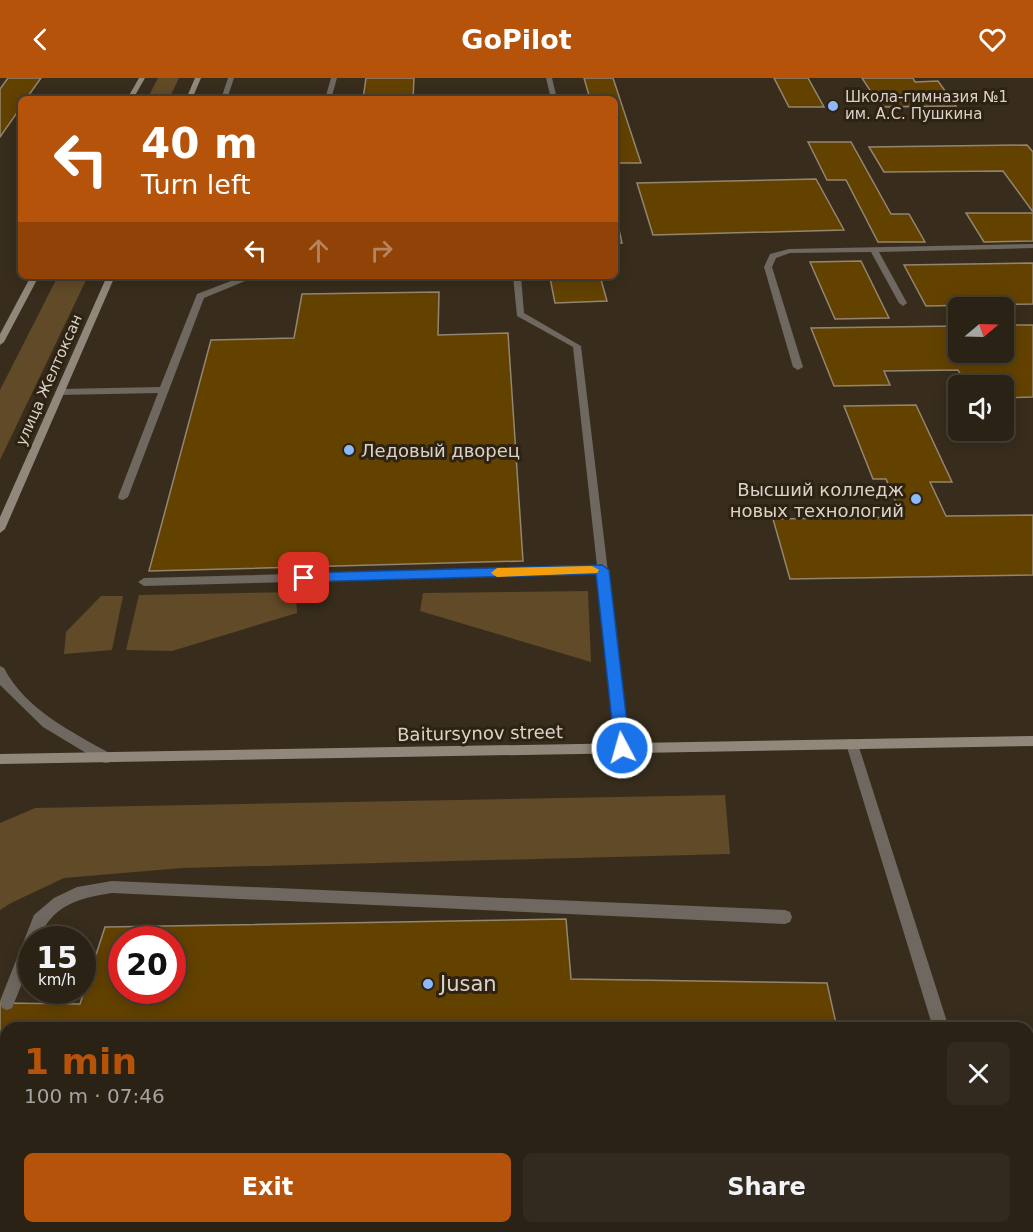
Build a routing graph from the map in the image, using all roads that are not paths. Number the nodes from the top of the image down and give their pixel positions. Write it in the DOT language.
graph roads {
  1 [pos="142,78"];
  2 [pos="198,78"];
  3 [pos="231,78"];
  4 [pos="334,78"];
  5 [pos="549,78"];
  6 [pos="132,96"];
  7 [pos="190,96"];
  8 [pos="225,96"];
  9 [pos="329,96"];
  10 [pos="553,96"];
  11 [pos="1033,246"];
  12 [pos="874,249"];
  13 [pos="34,279"];
  14 [pos="110,279"];
  15 [pos="244,279"];
  16 [pos="517,279"];
  17 [pos="903,303"];
  18 [pos="0,342"];
  19 [pos="798,367"];
  20 [pos="164,390"];
  21 [pos="60,392"];
  22 [pos="123,497"];
  23 [pos="0,529"];
  24 [pos="602,570"];
  25 [pos="144,582"];
  26 [pos="0,671"];
  27 [pos="1033,741"];
  28 [pos="852,744"];
  29 [pos="622,748"];
  30 [pos="106,758"];
  31 [pos="0,759"];
  32 [pos="785,917"];
  33 [pos="7,1003"];
  34 [pos="939,1022"];
  1 -- 6 [label="main road"];
  2 -- 7 [label="main road"];
  3 -- 8 [label="street"];
  4 -- 9 [label="street"];
  5 -- 10 [label="street"];
  11 -- 12 [label="street"];
  12 -- 17 [label="street"];
  12 -- 19 [label="street"];
  13 -- 18 [label="main road"];
  14 -- 21 [label="main road, улица Желтоксан"];
  15 -- 20 [label="street"];
  16 -- 24 [label="street"];
  20 -- 21 [label="street"];
  20 -- 22 [label="street"];
  21 -- 23 [label="main road, улица Желтоксан"];
  24 -- 25 [label="street"];
  24 -- 29 [label="street"];
  26 -- 30 [label="street"];
  27 -- 28 [label="main road, Baitursynov street"];
  28 -- 29 [label="main road, Baitursynov street"];
  28 -- 34 [label="street"];
  29 -- 30 [label="main road, Baitursynov street"];
  30 -- 31 [label="main road, Baitursynov street"];
  32 -- 33 [label="street"];
}
